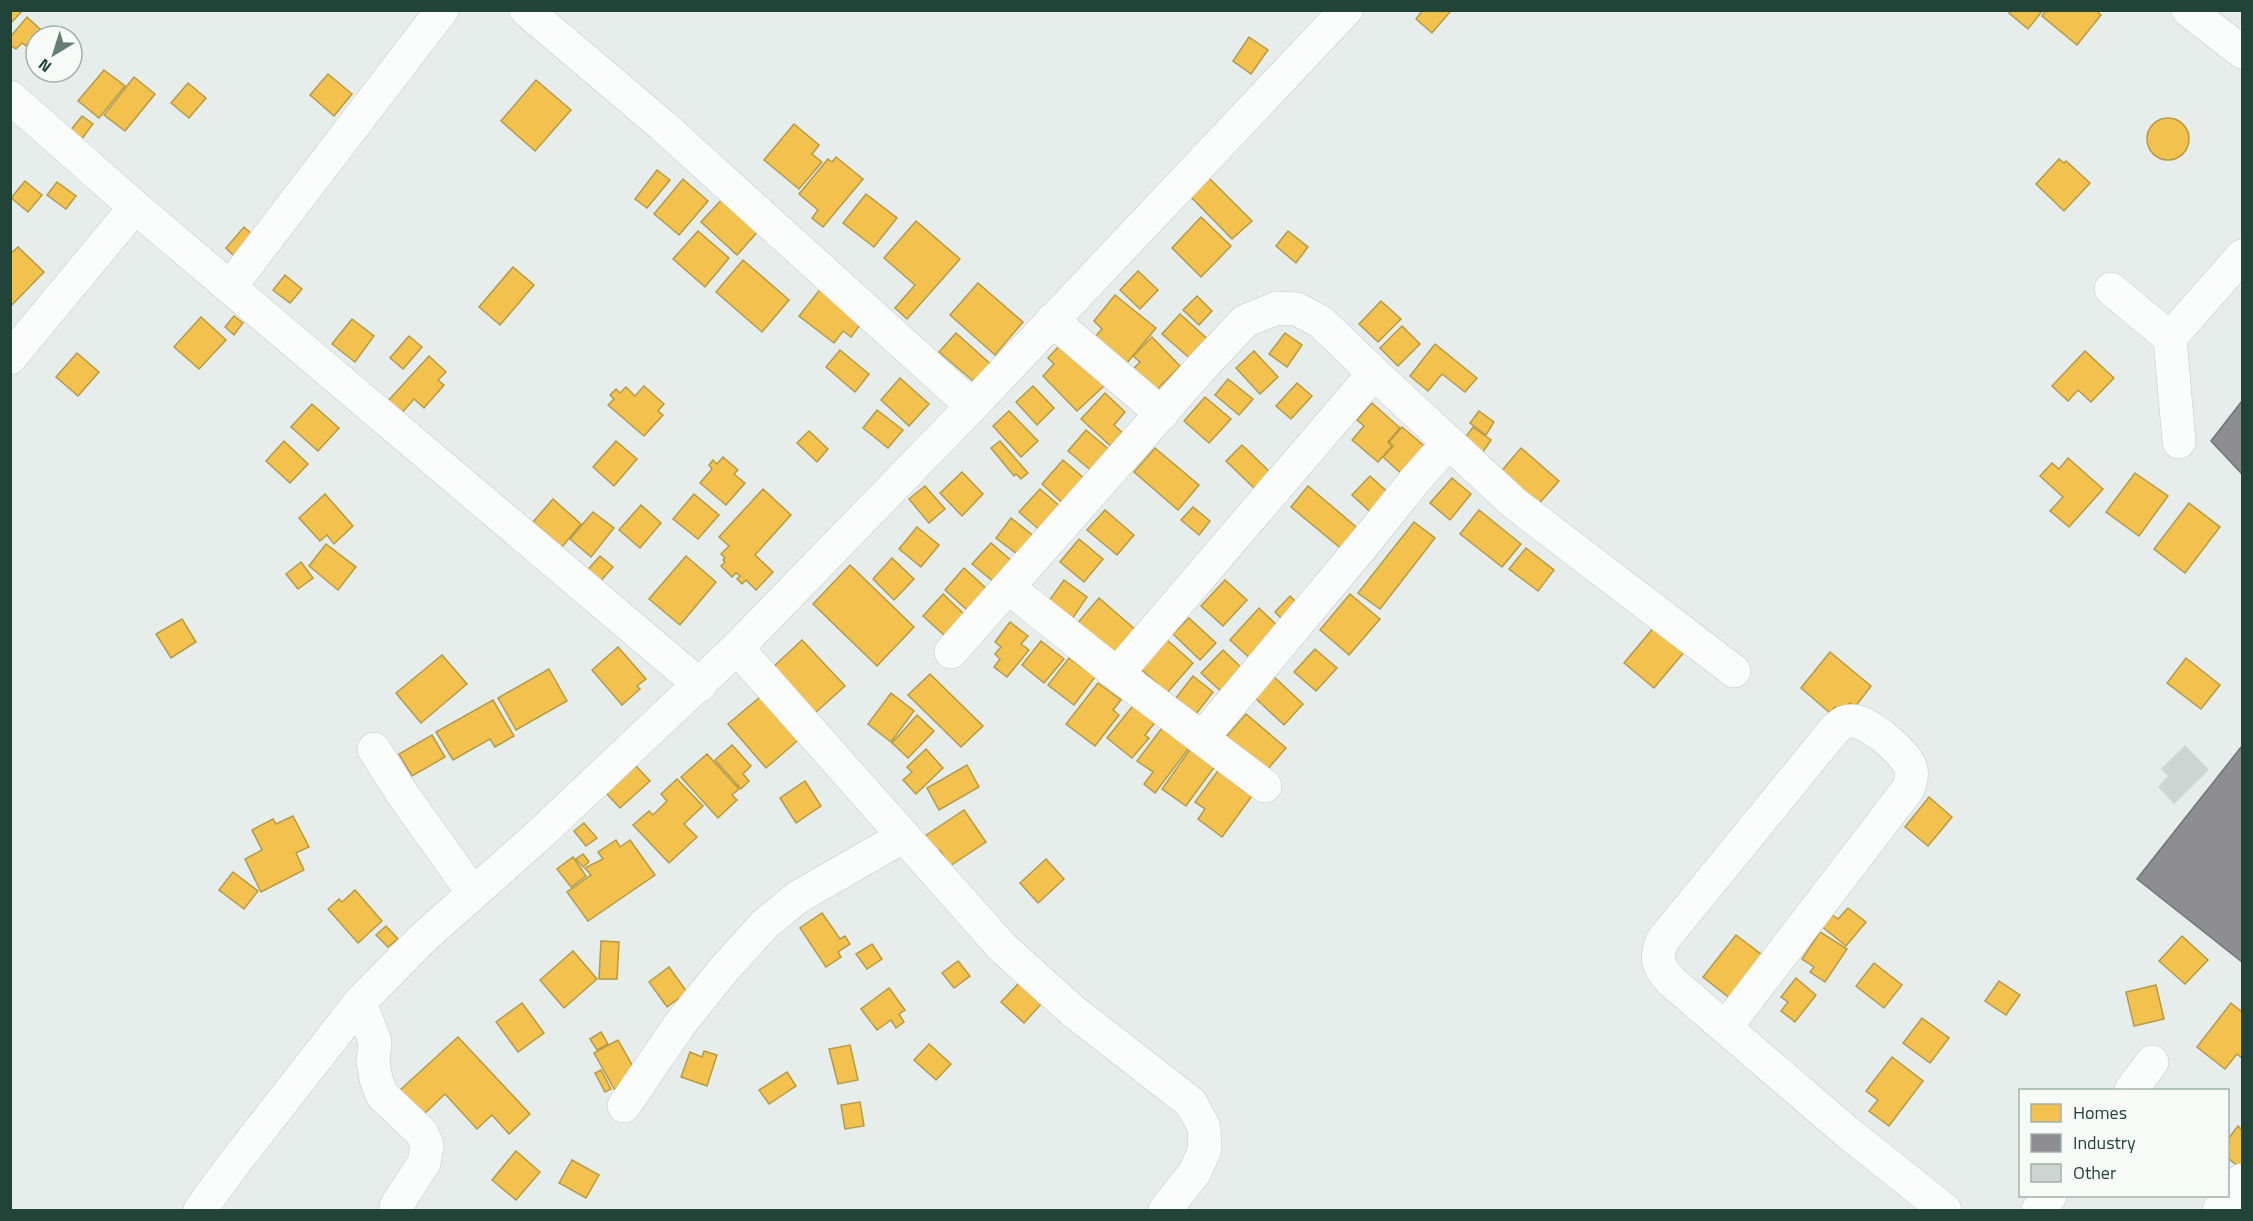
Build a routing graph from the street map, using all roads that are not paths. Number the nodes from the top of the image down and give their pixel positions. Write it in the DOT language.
graph roads {
  1 [pos="442,10"];
  2 [pos="526,10"];
  3 [pos="1346,10"];
  4 [pos="2188,10"];
  5 [pos="2242,52"];
  6 [pos="10,97"];
  7 [pos="135,207"];
  8 [pos="2242,256"];
  9 [pos="230,287"];
  10 [pos="2111,290"];
  11 [pos="1052,320"];
  12 [pos="2170,338"];
  13 [pos="13,350"];
  14 [pos="1374,373"];
  15 [pos="972,406"];
  16 [pos="1162,414"];
  17 [pos="1449,442"];
  18 [pos="2179,442"];
  19 [pos="1009,588"];
  20 [pos="737,648"];
  21 [pos="951,652"];
  22 [pos="1734,671"];
  23 [pos="1117,674"];
  24 [pos="700,685"];
  25 [pos="1202,738"];
  26 [pos="374,749"];
  27 [pos="1265,786"];
  28 [pos="904,836"];
  29 [pos="473,892"];
  30 [pos="360,1002"];
  31 [pos="1726,1027"];
  32 [pos="2152,1062"];
  33 [pos="2132,1089"];
  34 [pos="624,1106"];
  35 [pos="2242,1180"];
  36 [pos="2049,1197"];
  37 [pos="396,1206"];
  38 [pos="200,1210"];
  39 [pos="1165,1210"];
  40 [pos="1945,1210"];
  41 [pos="2038,1210"];
  42 [pos="2220,1210"];
  1 -- 9 [label="street"];
  2 -- 15 [label="street"];
  3 -- 11 [label="street"];
  4 -- 5 [label="street"];
  6 -- 7 [label="street"];
  7 -- 9 [label="street"];
  7 -- 13 [label="street"];
  8 -- 12 [label="street"];
  9 -- 24 [label="street"];
  10 -- 12 [label="street"];
  11 -- 15 [label="street"];
  11 -- 16 [label="street"];
  12 -- 18 [label="street"];
  14 -- 16 [label="street"];
  14 -- 17 [label="street"];
  14 -- 23 [label="street"];
  15 -- 20 [label="street"];
  16 -- 19 [label="street"];
  17 -- 22 [label="street"];
  17 -- 25 [label="street"];
  19 -- 21 [label="street"];
  19 -- 23 [label="street"];
  20 -- 24 [label="street"];
  20 -- 28 [label="street"];
  23 -- 25 [label="street"];
  24 -- 29 [label="street"];
  25 -- 27 [label="street"];
  26 -- 29 [label="street"];
  28 -- 34 [label="street"];
  28 -- 39 [label="street"];
  29 -- 30 [label="street"];
  30 -- 37 [label="street"];
  30 -- 38 [label="street"];
  31 -- 31 [label="street"];
  31 -- 40 [label="street"];
  32 -- 33 [label="street"];
  35 -- 42 [label="street"];
  36 -- 41 [label="street"];
}
